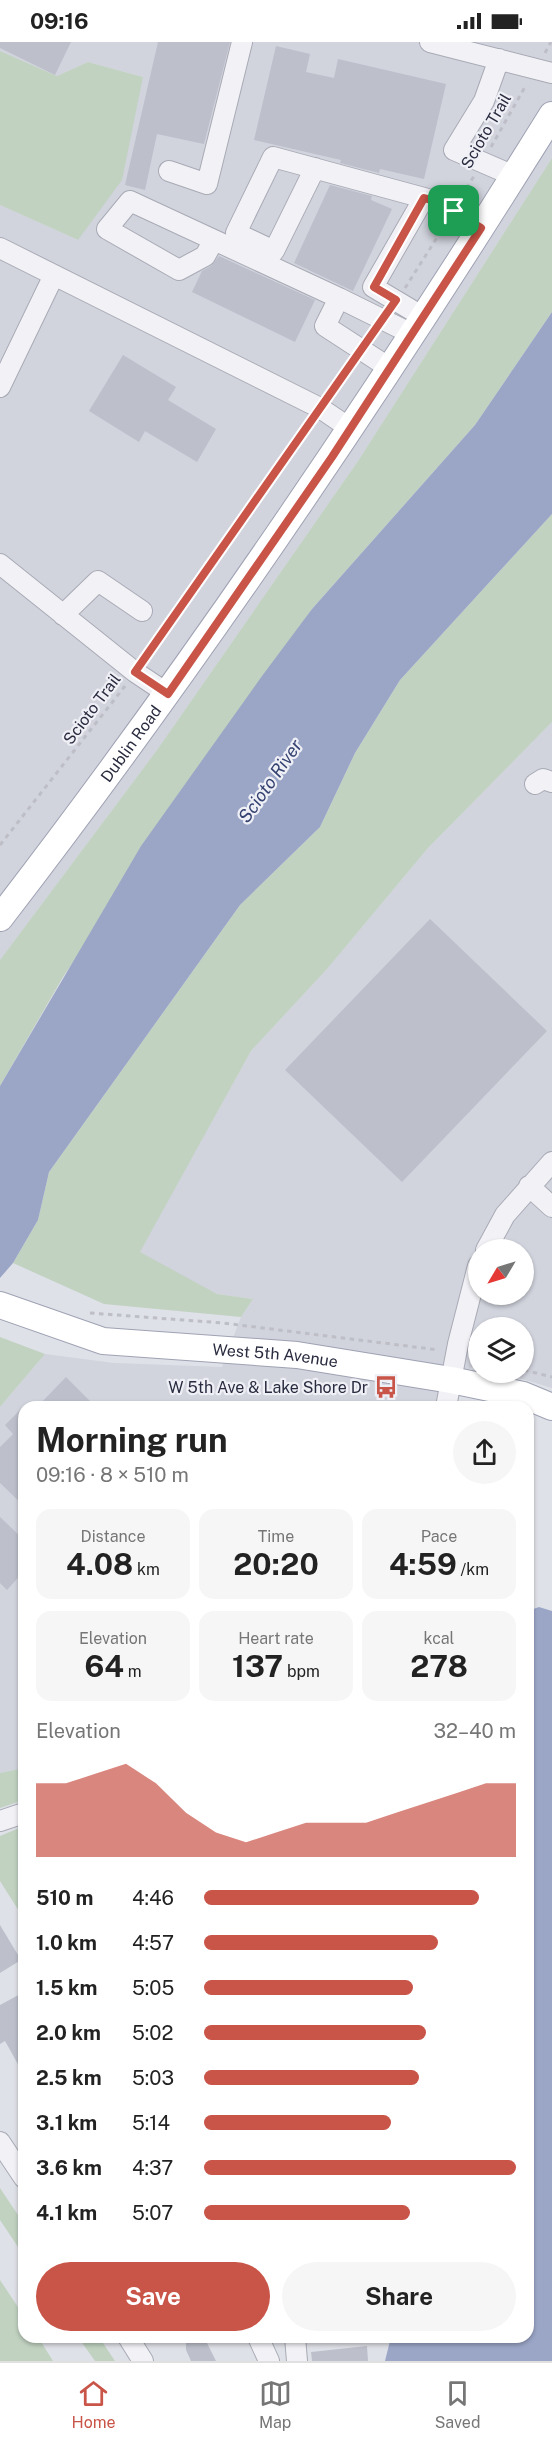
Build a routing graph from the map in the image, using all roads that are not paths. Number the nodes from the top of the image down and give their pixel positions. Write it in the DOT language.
graph roads {
  1 [pos="242,42"];
  2 [pos="430,42"];
  3 [pos="498,59"];
  4 [pos="544,71"];
  5 [pos="552,115"];
  6 [pos="315,168"];
  7 [pos="169,171"];
  8 [pos="514,176"];
  9 [pos="424,198"];
  10 [pos="481,228"];
  11 [pos="214,240"];
  12 [pos="0,248"];
  13 [pos="54,275"];
  14 [pos="339,298"];
  15 [pos="419,327"];
  16 [pos="391,369"];
  17 [pos="0,387"];
  18 [pos="351,429"];
  19 [pos="0,566"];
  20 [pos="142,611"];
  21 [pos="63,615"];
  22 [pos="168,694"];
  23 [pos="0,918"];
  24 [pos="552,1162"];
  25 [pos="529,1186"];
  26 [pos="552,1207"];
  27 [pos="492,1239"];
  28 [pos="0,1305"];
  29 [pos="468,1305"];
  30 [pos="451,1380"];
  31 [pos="447,1401"];
  32 [pos="552,1407"];
  33 [pos="18,1815"];
  34 [pos="0,1821"];
  35 [pos="0,2142"];
  36 [pos="18,2169"];
  37 [pos="132,2343"];
  38 [pos="261,2343"];
  39 [pos="296,2343"];
  40 [pos="144,2361"];
  41 [pos="269,2361"];
  42 [pos="297,2361"];
  1 -- 7 [label="street"];
  2 -- 3 [label="street"];
  3 -- 4 [label="street"];
  3 -- 8 [label="street"];
  5 -- 8 [label="main road, Dublin Road"];
  6 -- 6 [label="street"];
  6 -- 9 [label="street"];
  8 -- 10 [label="main road, Dublin Road"];
  9 -- 10 [label="street"];
  9 -- 15 [label="street"];
  10 -- 15 [label="main road, Dublin Road"];
  11 -- 11 [label="street"];
  11 -- 14 [label="street"];
  12 -- 13 [label="street"];
  13 -- 17 [label="street"];
  13 -- 18 [label="street"];
  14 -- 15 [label="street"];
  14 -- 16 [label="street"];
  15 -- 16 [label="main road, Dublin Road"];
  16 -- 18 [label="main road, Dublin Road"];
  18 -- 22 [label="main road, Dublin Road"];
  19 -- 21 [label="street"];
  20 -- 21 [label="street"];
  21 -- 22 [label="street"];
  22 -- 23 [label="main road, Dublin Road"];
  24 -- 25 [label="street"];
  25 -- 26 [label="street"];
  25 -- 27 [label="street"];
  28 -- 30 [label="main road, West 5th Avenue"];
  29 -- 30 [label="street"];
  30 -- 31 [label="street"];
  30 -- 32 [label="main road, West 5th Avenue"];
  33 -- 34 [label="street"];
  35 -- 36 [label="street"];
  37 -- 40 [label="street"];
  38 -- 41 [label="street"];
  39 -- 42 [label="street"];
}
